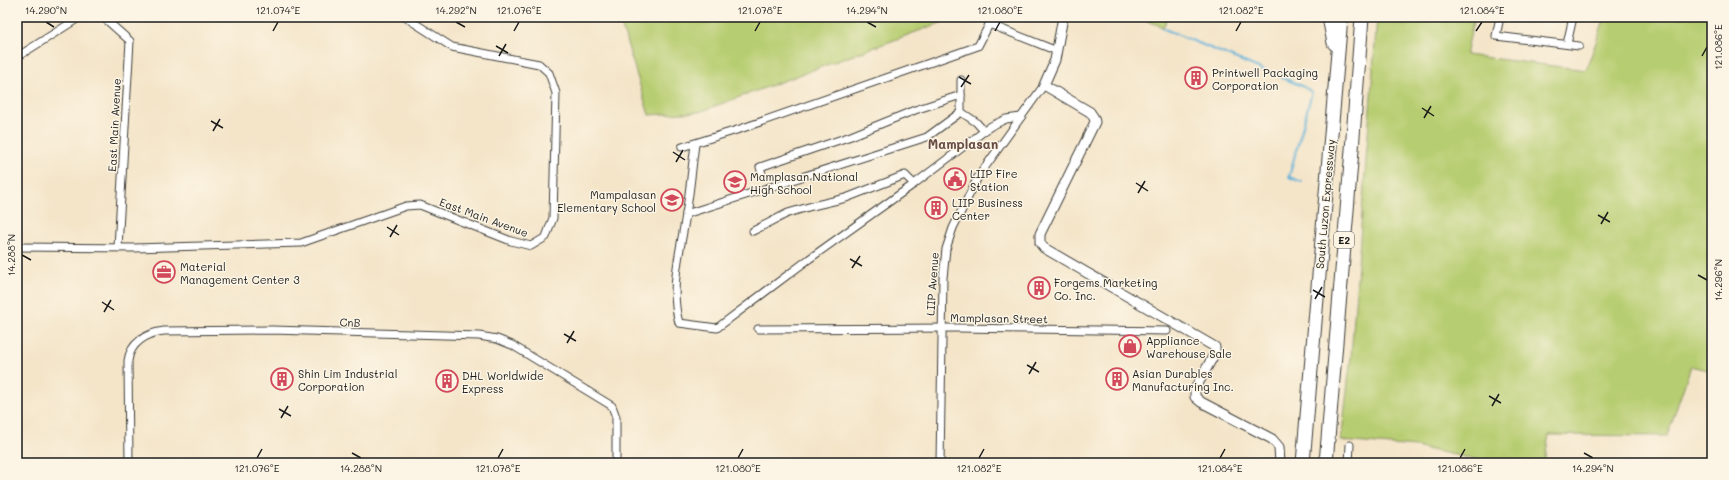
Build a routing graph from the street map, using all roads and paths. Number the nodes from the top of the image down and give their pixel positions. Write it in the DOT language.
graph roads {
  1 [pos="80,17"];
  2 [pos="103,17"];
  3 [pos="405,17"];
  4 [pos="993,17"];
  5 [pos="1063,17"];
  6 [pos="1329,17"];
  7 [pos="1341,17"];
  8 [pos="1362,17"];
  9 [pos="1500,17"];
  10 [pos="1573,17"];
  11 [pos="989,24"];
  12 [pos="1567,44"];
  13 [pos="1579,46"];
  14 [pos="1057,51"];
  15 [pos="17,57"];
  16 [pos="1337,61"];
  17 [pos="961,80"];
  18 [pos="1044,85"];
  19 [pos="961,95"];
  20 [pos="961,112"];
  21 [pos="1021,117"];
  22 [pos="984,131"];
  23 [pos="694,144"];
  24 [pos="682,147"];
  25 [pos="762,174"];
  26 [pos="914,184"];
  27 [pos="686,214"];
  28 [pos="752,231"];
  29 [pos="17,247"];
  30 [pos="118,247"];
  31 [pos="942,328"];
  32 [pos="758,329"];
  33 [pos="1167,331"];
  34 [pos="1350,445"];
  35 [pos="129,463"];
  36 [pos="616,463"];
  37 [pos="940,463"];
  38 [pos="1280,463"];
  39 [pos="1303,463"];
  40 [pos="1326,463"];
  41 [pos="1349,463"];
  1 -- 15 [label="street"];
  2 -- 30 [label="street, East Main Avenue"];
  3 -- 30 [label="street, East Main Avenue"];
  4 -- 11 [label="street"];
  5 -- 14 [label="street, LIIP Avenue"];
  6 -- 16 [label="highway"];
  7 -- 16 [label="highway, South Luzon Expressway / E2"];
  8 -- 40 [label="highway, South Luzon Expressway / E2"];
  9 -- 12 [label="street"];
  10 -- 12 [label="street"];
  11 -- 14 [label="street"];
  11 -- 23 [label="street"];
  12 -- 13 [label="street"];
  14 -- 18 [label="street, LIIP Avenue"];
  16 -- 39 [label="highway, South Luzon Expressway / E2"];
  17 -- 19 [label="street"];
  18 -- 21 [label="street, LIIP Avenue"];
  18 -- 38 [label="street"];
  19 -- 20 [label="street"];
  19 -- 25 [label="street"];
  20 -- 22 [label="street"];
  20 -- 27 [label="street"];
  21 -- 22 [label="street"];
  21 -- 31 [label="street, LIIP Avenue"];
  22 -- 26 [label="street"];
  23 -- 24 [label="street"];
  23 -- 27 [label="street"];
  26 -- 27 [label="street"];
  26 -- 28 [label="street"];
  29 -- 30 [label="street, East Main Avenue"];
  31 -- 32 [label="street, Mamplasan Street"];
  31 -- 33 [label="street, Mamplasan Street"];
  31 -- 37 [label="street, LIIP Avenue"];
  34 -- 41 [label="street"];
  35 -- 36 [label="street, CnB"];
}
